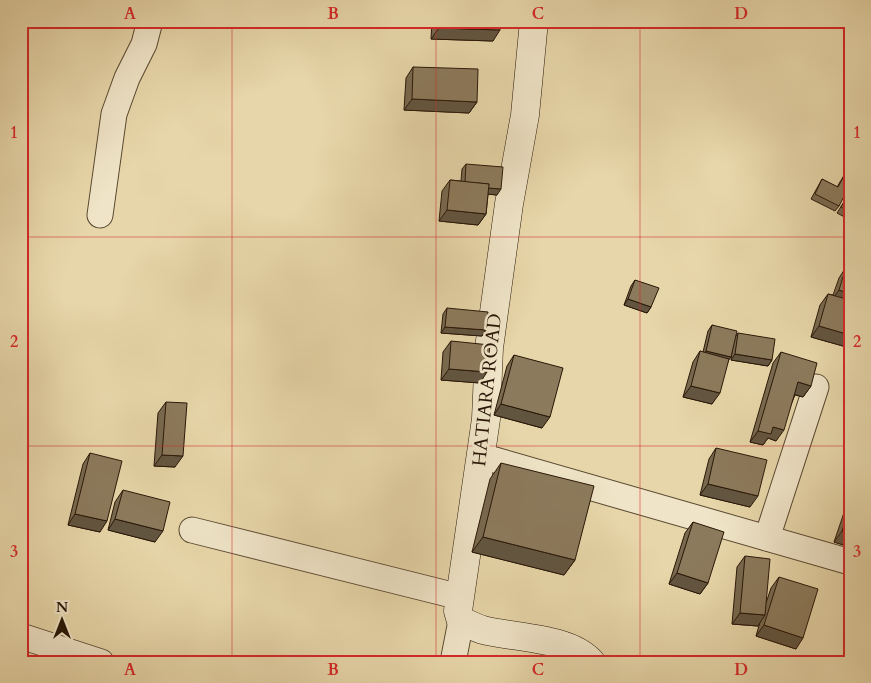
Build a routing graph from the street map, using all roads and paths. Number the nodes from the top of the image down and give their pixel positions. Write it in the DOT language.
graph roads {
  1 [pos="150,21"];
  2 [pos="534,21"];
  3 [pos="100,215"];
  4 [pos="816,387"];
  5 [pos="481,456"];
  6 [pos="192,530"];
  7 [pos="767,538"];
  8 [pos="850,562"];
  9 [pos="460,609"];
  10 [pos="21,636"];
  11 [pos="101,662"];
  12 [pos="453,662"];
  13 [pos="591,662"];
  1 -- 3 [label="street"];
  2 -- 5 [label="street, HATIARA ROAD"];
  4 -- 7 [label="street"];
  5 -- 7 [label="street"];
  5 -- 9 [label="street, HATIARA ROAD"];
  6 -- 9 [label="street"];
  7 -- 8 [label="street"];
  9 -- 12 [label="street"];
  9 -- 13 [label="street"];
  10 -- 11 [label="street"];
}
